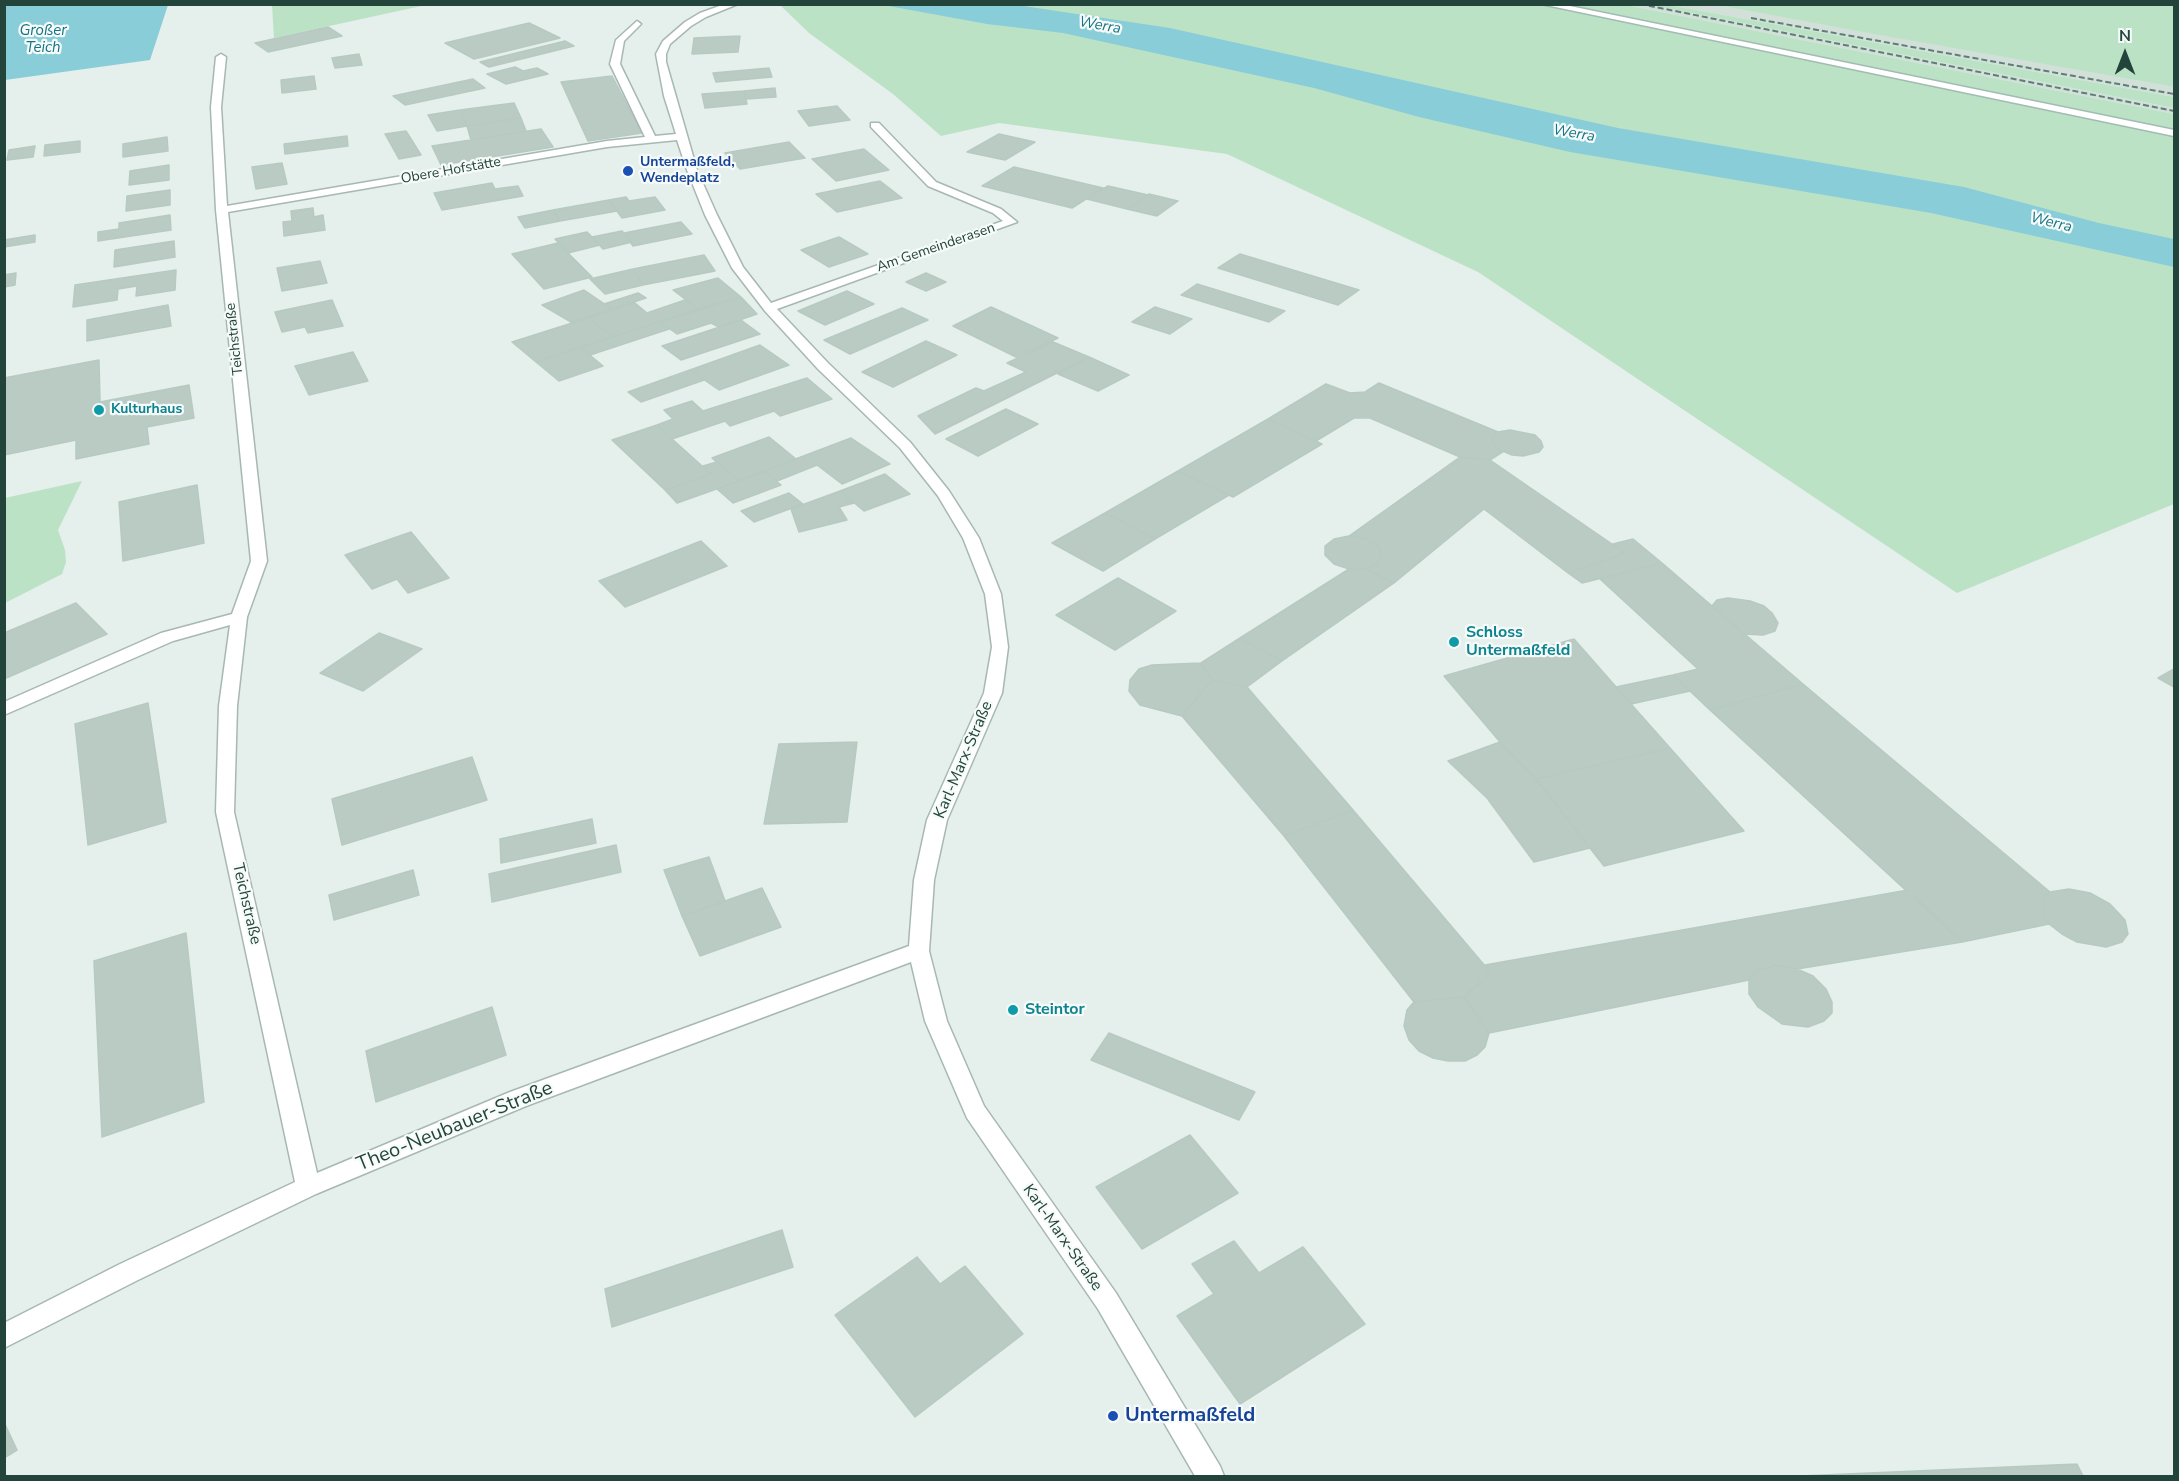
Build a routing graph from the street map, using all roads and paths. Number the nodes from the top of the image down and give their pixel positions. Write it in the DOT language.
graph roads {
  1 [pos="1545,4"];
  2 [pos="729,6"];
  3 [pos="637,24"];
  4 [pos="221,57"];
  5 [pos="875,125"];
  6 [pos="2175,133"];
  7 [pos="682,136"];
  8 [pos="651,139"];
  9 [pos="222,210"];
  10 [pos="769,308"];
  11 [pos="239,617"];
  12 [pos="4,709"];
  13 [pos="919,951"];
  14 [pos="309,1186"];
  15 [pos="4,1336"];
  16 [pos="1210,1476"];
  1 -- 6 [label="street"];
  2 -- 7 [label="street, Karl-Marx-Straße"];
  3 -- 8 [label="street"];
  4 -- 9 [label="street, Teichstraße"];
  5 -- 10 [label="street, Am Gemeinderasen"];
  7 -- 8 [label="street, Obere Hofstätte"];
  7 -- 10 [label="street, Karl-Marx-Straße"];
  8 -- 9 [label="street, Obere Hofstätte"];
  9 -- 11 [label="street, Teichstraße"];
  10 -- 13 [label="street, Karl-Marx-Straße"];
  11 -- 12 [label="street"];
  11 -- 14 [label="street, Teichstraße"];
  13 -- 14 [label="street, Theo-Neubauer-Straße"];
  13 -- 16 [label="street, Karl-Marx-Straße"];
  14 -- 15 [label="street, Theo-Neubauer-Straße"];
}
